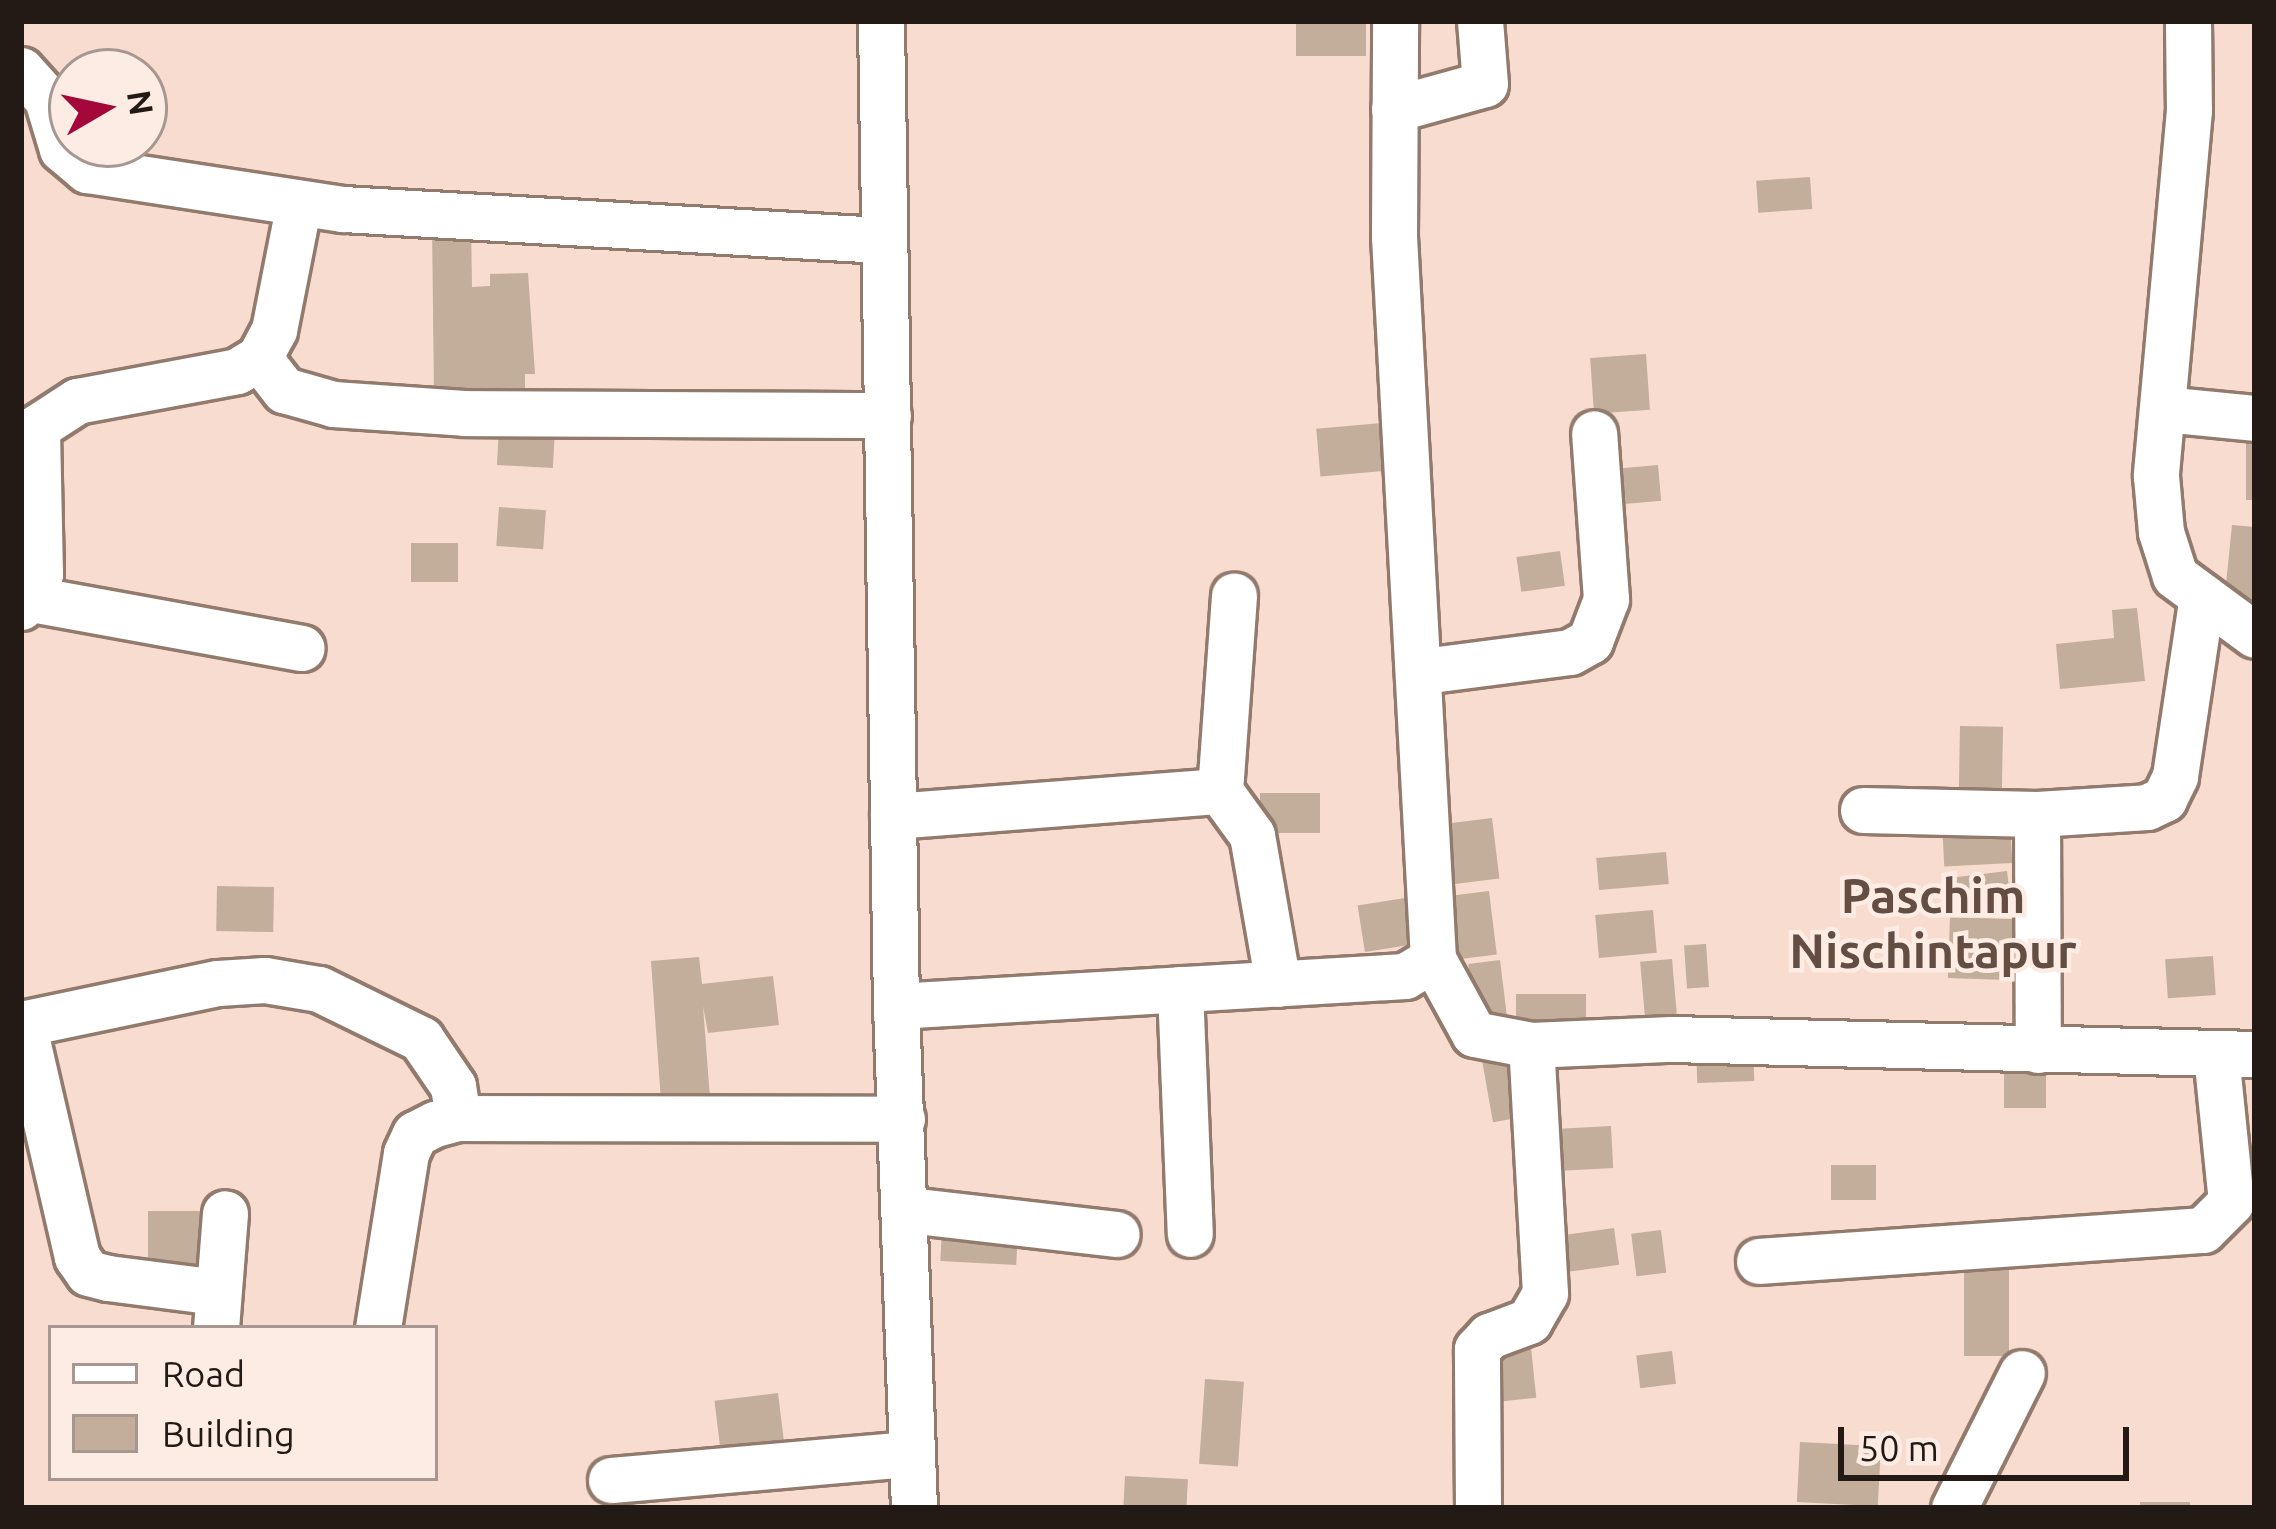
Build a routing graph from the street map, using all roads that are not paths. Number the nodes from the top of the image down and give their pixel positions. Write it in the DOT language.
graph roads {
  1 [pos="881,21"];
  2 [pos="1395,21"];
  3 [pos="1480,21"];
  4 [pos="2188,21"];
  5 [pos="21,70"];
  6 [pos="1394,109"];
  7 [pos="299,202"];
  8 [pos="881,240"];
  9 [pos="259,358"];
  10 [pos="2164,409"];
  11 [pos="888,415"];
  12 [pos="2255,418"];
  13 [pos="1594,434"];
  14 [pos="1234,596"];
  15 [pos="2202,596"];
  16 [pos="26,603"];
  17 [pos="2255,634"];
  18 [pos="302,648"];
  19 [pos="1423,670"];
  20 [pos="1220,791"];
  21 [pos="1863,810"];
  22 [pos="2037,814"];
  23 [pos="893,816"];
  24 [pos="1433,959"];
  25 [pos="1278,984"];
  26 [pos="1180,989"];
  27 [pos="896,1006"];
  28 [pos="22,1024"];
  29 [pos="1531,1045"];
  30 [pos="2038,1050"];
  31 [pos="2236,1055"];
  32 [pos="458,1118"];
  33 [pos="902,1120"];
  34 [pos="908,1210"];
  35 [pos="225,1213"];
  36 [pos="1117,1234"];
  37 [pos="1190,1234"];
  38 [pos="1760,1261"];
  39 [pos="217,1310"];
  40 [pos="378,1325"];
  41 [pos="2022,1373"];
  42 [pos="910,1454"];
  43 [pos="611,1480"];
  44 [pos="914,1508"];
  45 [pos="1478,1508"];
  46 [pos="1954,1508"];
  1 -- 8 [label="street"];
  2 -- 6 [label="street"];
  3 -- 6 [label="street"];
  4 -- 10 [label="street"];
  5 -- 7 [label="street"];
  6 -- 19 [label="street"];
  7 -- 8 [label="street"];
  7 -- 9 [label="street"];
  8 -- 11 [label="street"];
  9 -- 11 [label="street"];
  9 -- 16 [label="street"];
  10 -- 12 [label="street"];
  10 -- 15 [label="street"];
  11 -- 23 [label="street"];
  13 -- 19 [label="street"];
  14 -- 20 [label="street"];
  15 -- 17 [label="street"];
  15 -- 22 [label="street"];
  16 -- 18 [label="street"];
  19 -- 24 [label="street"];
  20 -- 23 [label="street"];
  20 -- 25 [label="street"];
  21 -- 22 [label="street"];
  22 -- 30 [label="street"];
  23 -- 27 [label="street"];
  24 -- 25 [label="street"];
  24 -- 29 [label="street"];
  25 -- 26 [label="street"];
  26 -- 27 [label="street"];
  26 -- 37 [label="street"];
  27 -- 33 [label="street"];
  28 -- 32 [label="street"];
  28 -- 39 [label="street"];
  29 -- 30 [label="street"];
  29 -- 45 [label="street"];
  30 -- 31 [label="street"];
  31 -- 38 [label="street"];
  32 -- 33 [label="street"];
  32 -- 40 [label="street"];
  33 -- 34 [label="street"];
  34 -- 36 [label="street"];
  34 -- 42 [label="street"];
  35 -- 39 [label="street"];
  41 -- 46 [label="street"];
  42 -- 43 [label="street"];
  42 -- 44 [label="street"];
}
